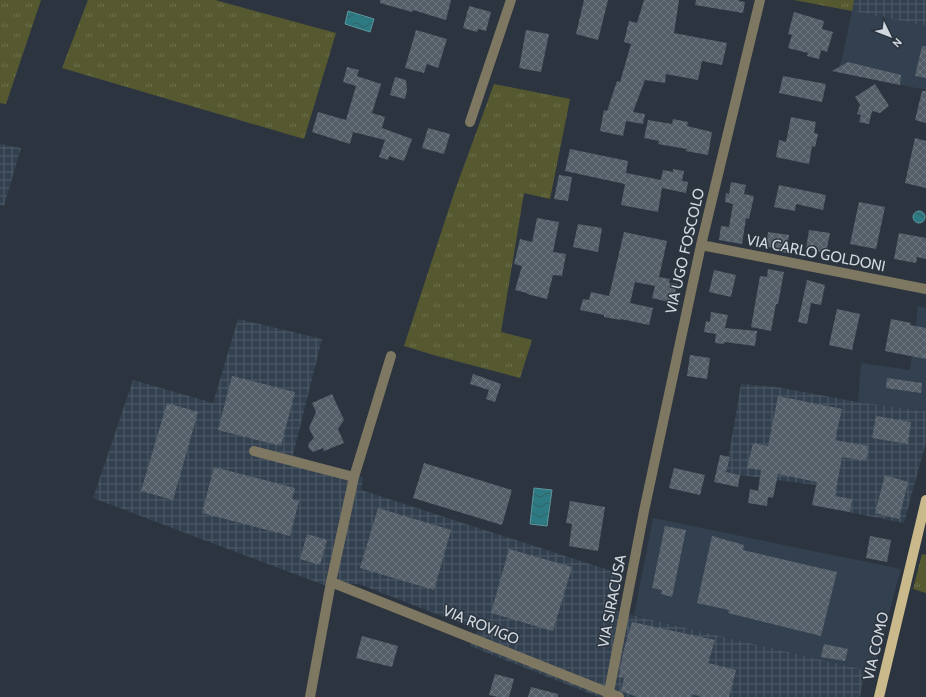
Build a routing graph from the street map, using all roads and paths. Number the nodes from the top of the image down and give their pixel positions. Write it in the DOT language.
graph roads {
  1 [pos="511,0"];
  2 [pos="760,0"];
  3 [pos="470,122"];
  4 [pos="700,245"];
  5 [pos="926,289"];
  6 [pos="391,356"];
  7 [pos="254,451"];
  8 [pos="354,477"];
  9 [pos="926,500"];
  10 [pos="644,510"];
  11 [pos="331,582"];
  12 [pos="609,695"];
  13 [pos="310,697"];
  14 [pos="619,697"];
  15 [pos="879,697"];
  1 -- 3 [label="street"];
  2 -- 4 [label="street, VIA UGO FOSCOLO"];
  4 -- 5 [label="street, VIA CARLO GOLDONI"];
  4 -- 10 [label="street, VIA UGO FOSCOLO"];
  6 -- 8 [label="street"];
  7 -- 8 [label="street"];
  8 -- 11 [label="street"];
  9 -- 15 [label="main road, VIA COMO"];
  10 -- 12 [label="street, VIA SIRACUSA"];
  11 -- 12 [label="street, VIA ROVIGO"];
  11 -- 13 [label="street"];
  12 -- 14 [label="street, VIA ROVIGO"];
}
